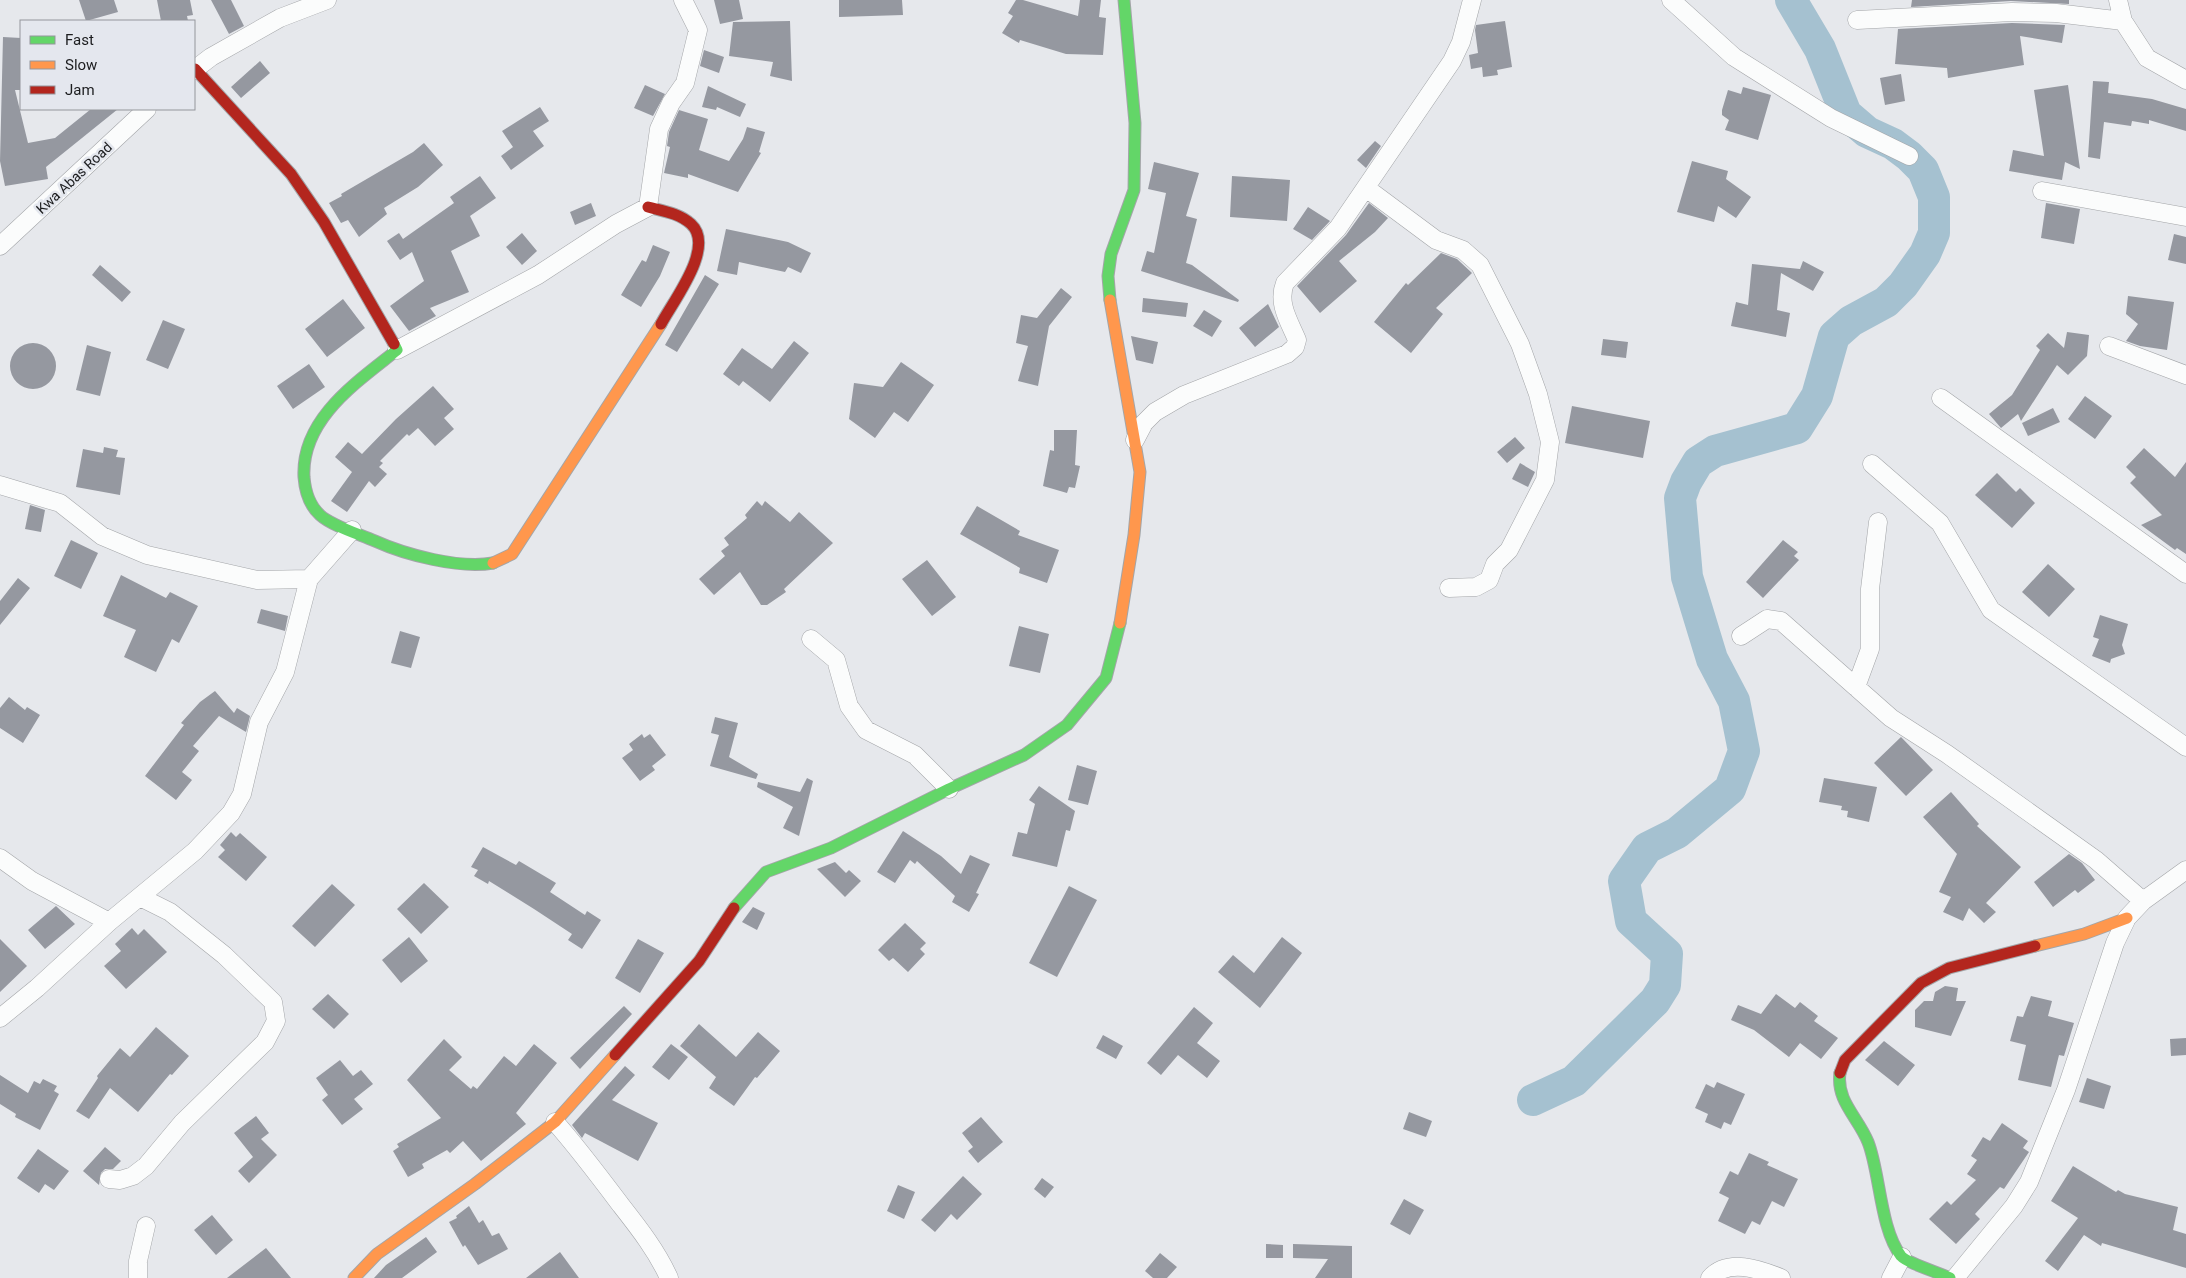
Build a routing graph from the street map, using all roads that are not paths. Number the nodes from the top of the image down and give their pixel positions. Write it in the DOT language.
graph roads {
  1 [pos="327,0"];
  2 [pos="683,0"];
  3 [pos="1124,0"];
  4 [pos="1472,0"];
  5 [pos="1671,0"];
  6 [pos="2118,0"];
  7 [pos="1857,20"];
  8 [pos="2123,21"];
  9 [pos="195,70"];
  10 [pos="2186,80"];
  11 [pos="146,110"];
  12 [pos="1909,156"];
  13 [pos="1366,188"];
  14 [pos="2042,191"];
  15 [pos="648,207"];
  16 [pos="2186,217"];
  17 [pos="0,246"];
  18 [pos="2109,346"];
  19 [pos="397,350"];
  20 [pos="2186,375"];
  21 [pos="1941,398"];
  22 [pos="1135,440"];
  23 [pos="1872,464"];
  24 [pos="0,485"];
  25 [pos="1878,522"];
  26 [pos="352,530"];
  27 [pos="2186,574"];
  28 [pos="310,579"];
  29 [pos="1449,588"];
  30 [pos="1741,636"];
  31 [pos="811,638"];
  32 [pos="1856,687"];
  33 [pos="2186,747"];
  34 [pos="949,789"];
  35 [pos="0,858"];
  36 [pos="2186,870"];
  37 [pos="140,897"];
  38 [pos="2143,901"];
  39 [pos="2127,918"];
  40 [pos="110,922"];
  41 [pos="1,1019"];
  42 [pos="555,1122"];
  43 [pos="109,1179"];
  44 [pos="146,1226"];
  45 [pos="1902,1256"];
  46 [pos="138,1278"];
  47 [pos="354,1278"];
  48 [pos="669,1278"];
  49 [pos="1710,1278"];
  50 [pos="1781,1278"];
  51 [pos="1891,1278"];
  52 [pos="1950,1278"];
  53 [pos="1955,1278"];
  1 -- 9 [label="street"];
  2 -- 15 [label="street"];
  3 -- 22 [label="street"];
  4 -- 13 [label="street"];
  5 -- 12 [label="street"];
  6 -- 8 [label="street"];
  7 -- 8 [label="street"];
  8 -- 10 [label="street"];
  9 -- 19 [label="street"];
  11 -- 17 [label="street, Kwa Abas Road"];
  13 -- 22 [label="street"];
  13 -- 29 [label="street"];
  14 -- 16 [label="street"];
  15 -- 19 [label="street"];
  15 -- 26 [label="street"];
  18 -- 20 [label="street"];
  19 -- 26 [label="street"];
  21 -- 27 [label="street"];
  22 -- 34 [label="street"];
  23 -- 33 [label="street"];
  24 -- 28 [label="street"];
  25 -- 32 [label="street"];
  26 -- 28 [label="street"];
  28 -- 37 [label="street"];
  30 -- 32 [label="street"];
  31 -- 34 [label="street"];
  32 -- 38 [label="street"];
  34 -- 42 [label="street"];
  35 -- 40 [label="street"];
  36 -- 38 [label="street"];
  37 -- 40 [label="street"];
  37 -- 43 [label="street"];
  38 -- 39 [label="street"];
  39 -- 45 [label="street"];
  39 -- 53 [label="street"];
  40 -- 41 [label="street"];
  42 -- 47 [label="street"];
  42 -- 48 [label="street"];
  44 -- 46 [label="street"];
  45 -- 51 [label="street"];
  45 -- 52 [label="street"];
  49 -- 50 [label="street"];
}
